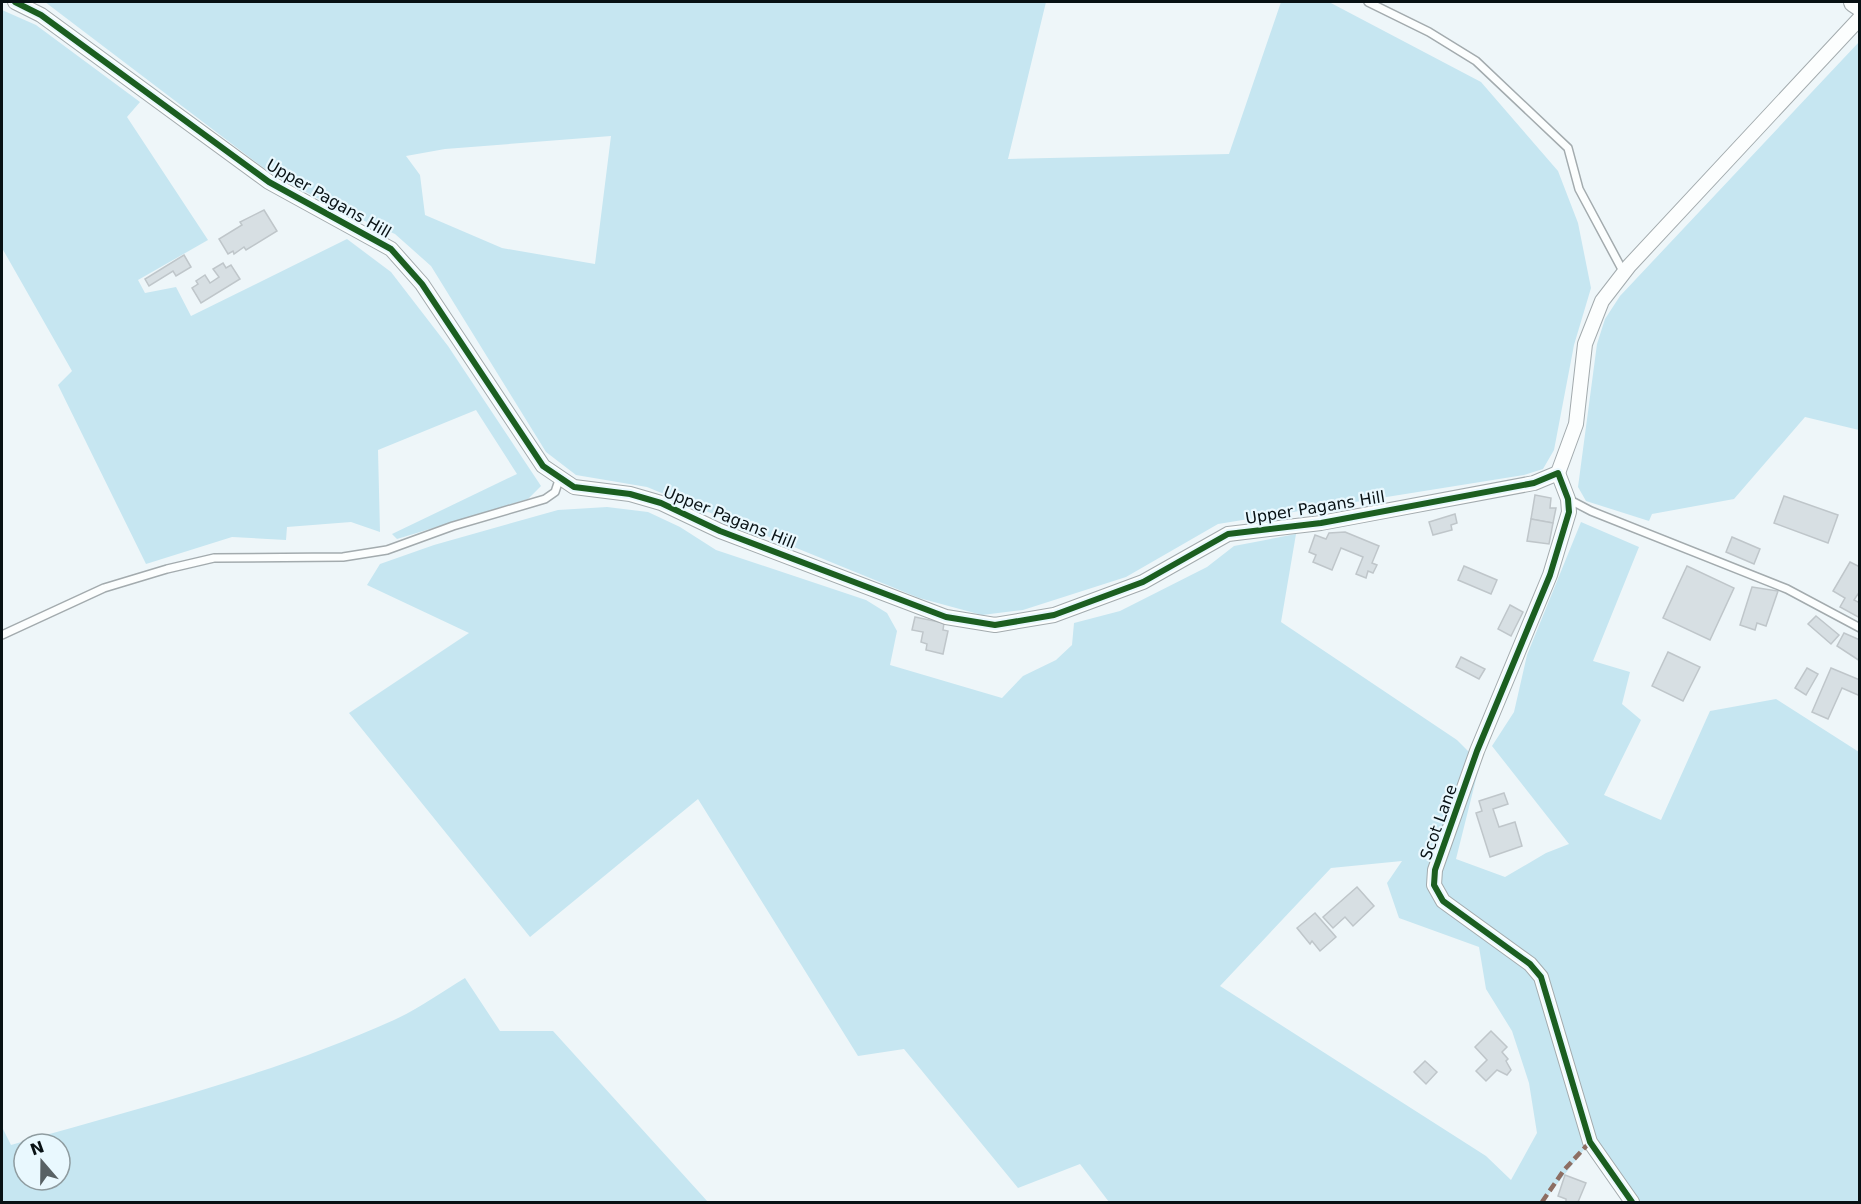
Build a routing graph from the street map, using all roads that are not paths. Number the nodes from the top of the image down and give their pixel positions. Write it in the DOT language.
graph roads {
  1 [pos="15,2"];
  2 [pos="1368,2"];
  3 [pos="1854,2"];
  4 [pos="1860,6"];
  5 [pos="1860,18"];
  6 [pos="1624,273"];
  7 [pos="1558,473"];
  8 [pos="560,477"];
  9 [pos="1569,499"];
  10 [pos="1860,628"];
  11 [pos="2,635"];
  12 [pos="1632,1203"];
  1 -- 8 [label="street, Upper Pagans Hill"];
  2 -- 6 [label="lane"];
  3 -- 4 [label="street"];
  5 -- 6 [label="street"];
  6 -- 7 [label="street"];
  7 -- 8 [label="street, Upper Pagans Hill"];
  7 -- 9 [label="street"];
  8 -- 11 [label="lane"];
  9 -- 10 [label="lane"];
  9 -- 12 [label="street, Scot Lane"];
}
